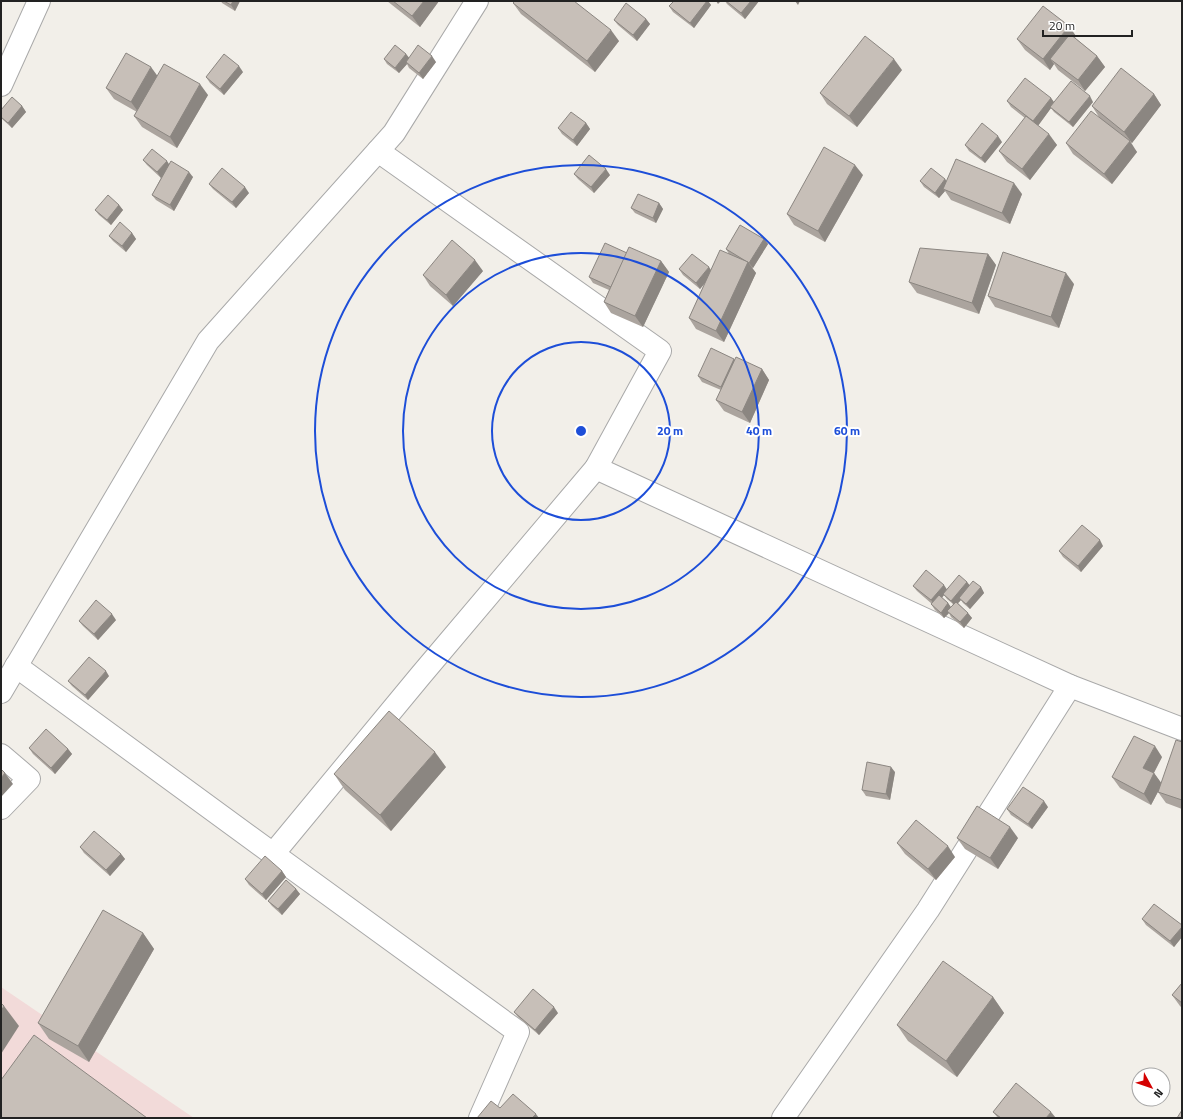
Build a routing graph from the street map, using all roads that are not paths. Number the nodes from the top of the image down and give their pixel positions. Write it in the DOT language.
graph roads {
  1 [pos="40,1"];
  2 [pos="477,1"];
  3 [pos="1,84"];
  4 [pos="378,151"];
  5 [pos="596,468"];
  6 [pos="16,666"];
  7 [pos="1070,686"];
  8 [pos="1,692"];
  9 [pos="1182,730"];
  10 [pos="1,755"];
  11 [pos="1,808"];
  12 [pos="273,854"];
  13 [pos="790,1116"];
  14 [pos="480,1118"];
  1 -- 3 [label="street"];
  2 -- 4 [label="street"];
  4 -- 5 [label="street"];
  4 -- 6 [label="street"];
  5 -- 7 [label="street"];
  5 -- 12 [label="street"];
  6 -- 8 [label="street"];
  6 -- 12 [label="street"];
  7 -- 9 [label="street"];
  7 -- 13 [label="street"];
  10 -- 11 [label="street"];
  12 -- 14 [label="street"];
}
